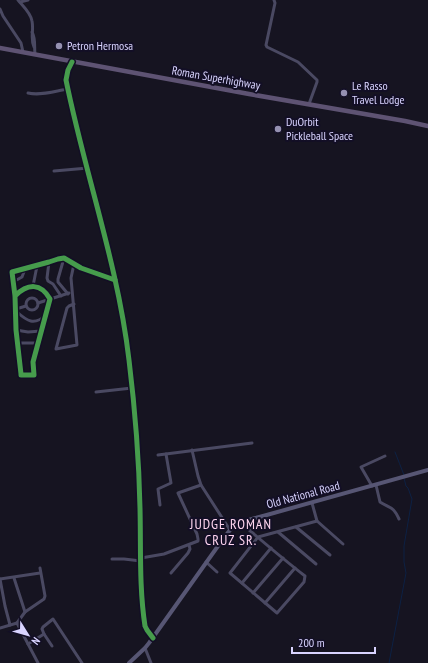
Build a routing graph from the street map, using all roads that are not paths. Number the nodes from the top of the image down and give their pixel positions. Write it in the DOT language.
graph roads {
  1 [pos="28,0"];
  2 [pos="274,0"];
  3 [pos="19,1"];
  4 [pos="0,9"];
  5 [pos="0,48"];
  6 [pos="23,52"];
  7 [pos="35,54"];
  8 [pos="72,62"];
  9 [pos="68,90"];
  10 [pos="28,93"];
  11 [pos="309,104"];
  12 [pos="428,126"];
  13 [pos="88,168"];
  14 [pos="54,171"];
  15 [pos="64,258"];
  16 [pos="49,262"];
  17 [pos="74,264"];
  18 [pos="37,266"];
  19 [pos="25,269"];
  20 [pos="115,280"];
  21 [pos="13,282"];
  22 [pos="33,286"];
  23 [pos="73,292"];
  24 [pos="68,294"];
  25 [pos="15,296"];
  26 [pos="61,296"];
  27 [pos="50,299"];
  28 [pos="38,303"];
  29 [pos="74,304"];
  30 [pos="26,306"];
  31 [pos="16,310"];
  32 [pos="47,314"];
  33 [pos="16,330"];
  34 [pos="41,331"];
  35 [pos="18,343"];
  36 [pos="39,343"];
  37 [pos="132,388"];
  38 [pos="96,392"];
  39 [pos="252,443"];
  40 [pos="192,450"];
  41 [pos="166,454"];
  42 [pos="158,455"];
  43 [pos="385,456"];
  44 [pos="428,470"];
  45 [pos="201,485"];
  46 [pos="374,485"];
  47 [pos="312,503"];
  48 [pos="160,505"];
  49 [pos="399,519"];
  50 [pos="317,521"];
  51 [pos="241,523"];
  52 [pos="296,527"];
  53 [pos="230,530"];
  54 [pos="278,532"];
  55 [pos="258,537"];
  56 [pos="343,544"];
  57 [pos="189,545"];
  58 [pos="271,548"];
  59 [pos="330,555"];
  60 [pos="283,558"];
  61 [pos="112,559"];
  62 [pos="141,559"];
  63 [pos="206,562"];
  64 [pos="316,564"];
  65 [pos="40,568"];
  66 [pos="295,568"];
  67 [pos="217,572"];
  68 [pos="171,573"];
  69 [pos="40,574"];
  70 [pos="14,578"];
  71 [pos="0,579"];
  72 [pos="242,583"];
  73 [pos="253,593"];
  74 [pos="265,603"];
  75 [pos="25,612"];
  76 [pos="17,623"];
  77 [pos="10,625"];
  78 [pos="0,628"];
  79 [pos="44,634"];
  80 [pos="152,638"];
  81 [pos="28,644"];
  82 [pos="52,646"];
  83 [pos="145,648"];
  84 [pos="38,663"];
  85 [pos="82,663"];
  86 [pos="129,663"];
  87 [pos="151,663"];
  1 -- 3 [label="street"];
  2 -- 11 [label="street"];
  3 -- 7 [label="street"];
  4 -- 6 [label="street"];
  5 -- 6 [label="main road, Roman Superhighway"];
  6 -- 7 [label="main road, Roman Superhighway"];
  7 -- 8 [label="main road, Roman Superhighway"];
  8 -- 9 [label="street"];
  8 -- 11 [label="main road, Roman Superhighway"];
  9 -- 10 [label="street"];
  9 -- 13 [label="street"];
  11 -- 12 [label="main road, Roman Superhighway"];
  13 -- 14 [label="street"];
  13 -- 20 [label="street"];
  15 -- 16 [label="street"];
  15 -- 17 [label="street"];
  15 -- 24 [label="street"];
  16 -- 18 [label="street"];
  16 -- 26 [label="street"];
  17 -- 20 [label="street"];
  17 -- 23 [label="street"];
  18 -- 19 [label="street"];
  18 -- 22 [label="street"];
  19 -- 21 [label="street"];
  19 -- 21 [label="street"];
  20 -- 37 [label="street"];
  21 -- 25 [label="street"];
  22 -- 25 [label="street"];
  22 -- 27 [label="street"];
  23 -- 24 [label="street"];
  23 -- 29 [label="street"];
  24 -- 26 [label="street"];
  25 -- 31 [label="street"];
  26 -- 27 [label="street"];
  27 -- 28 [label="street"];
  27 -- 32 [label="street"];
  28 -- 30 [label="street"];
  28 -- 30 [label="street"];
  29 -- 29 [label="street"];
  30 -- 31 [label="street"];
  31 -- 32 [label="street"];
  31 -- 33 [label="street"];
  32 -- 34 [label="street"];
  33 -- 34 [label="street"];
  33 -- 35 [label="street"];
  34 -- 36 [label="street"];
  35 -- 36 [label="street"];
  35 -- 36 [label="street"];
  37 -- 38 [label="street"];
  37 -- 62 [label="street"];
  39 -- 40 [label="street"];
  40 -- 41 [label="street"];
  40 -- 45 [label="street"];
  41 -- 42 [label="street"];
  41 -- 48 [label="street"];
  43 -- 46 [label="street"];
  44 -- 46 [label="main road, Old National Road"];
  45 -- 53 [label="street"];
  45 -- 57 [label="street"];
  46 -- 47 [label="main road, Old National Road"];
  46 -- 49 [label="street"];
  47 -- 50 [label="street"];
  47 -- 51 [label="main road, Old National Road"];
  50 -- 52 [label="street"];
  50 -- 56 [label="street"];
  51 -- 53 [label="main road, Old National Road"];
  51 -- 55 [label="street"];
  52 -- 54 [label="street"];
  52 -- 59 [label="street"];
  53 -- 63 [label="main road, Old National Road"];
  54 -- 55 [label="street"];
  54 -- 64 [label="street"];
  55 -- 58 [label="street"];
  55 -- 72 [label="street"];
  57 -- 62 [label="street"];
  57 -- 68 [label="street"];
  58 -- 60 [label="street"];
  58 -- 72 [label="street"];
  60 -- 66 [label="street"];
  60 -- 73 [label="street"];
  61 -- 62 [label="street"];
  62 -- 80 [label="street"];
  63 -- 67 [label="street"];
  63 -- 80 [label="main road, Old National Road"];
  65 -- 69 [label="street"];
  66 -- 74 [label="street"];
  66 -- 74 [label="street"];
  69 -- 70 [label="street"];
  69 -- 75 [label="street"];
  70 -- 71 [label="street"];
  70 -- 75 [label="street"];
  71 -- 77 [label="street"];
  72 -- 73 [label="street"];
  73 -- 74 [label="street"];
  75 -- 76 [label="street"];
  76 -- 77 [label="street"];
  76 -- 81 [label="street"];
  77 -- 78 [label="street"];
  79 -- 81 [label="street"];
  79 -- 82 [label="street"];
  79 -- 85 [label="street"];
  80 -- 83 [label="main road, Old National Road"];
  81 -- 84 [label="street"];
  83 -- 86 [label="main road, Old National Road"];
  83 -- 87 [label="street"];
}
